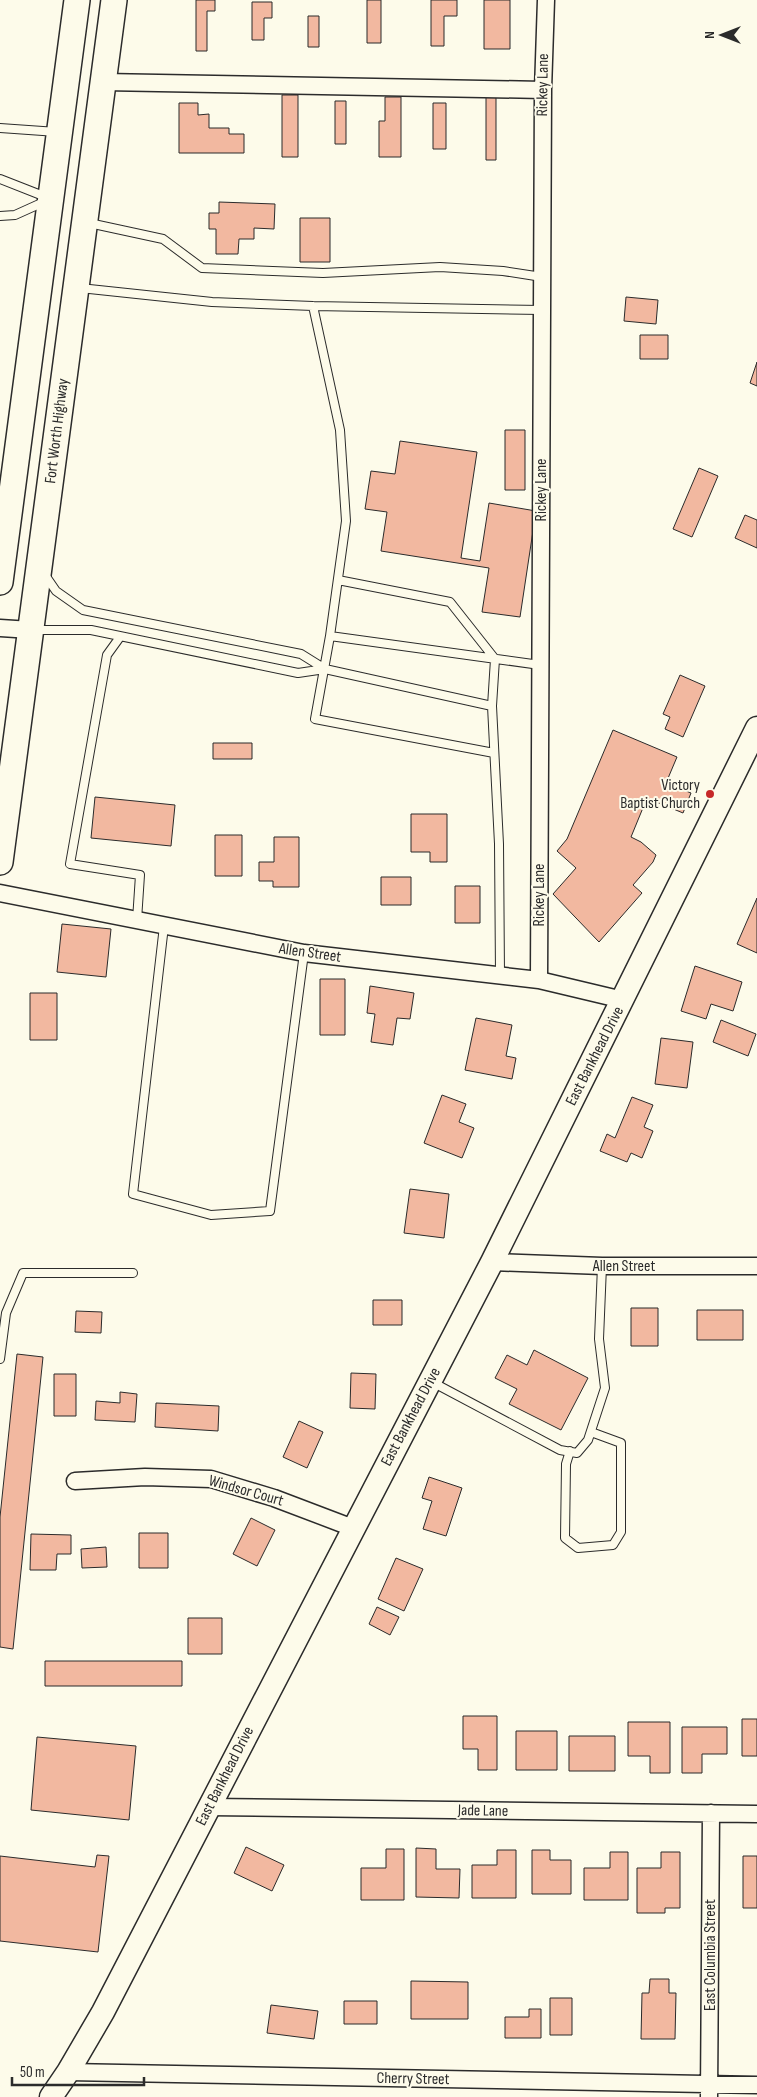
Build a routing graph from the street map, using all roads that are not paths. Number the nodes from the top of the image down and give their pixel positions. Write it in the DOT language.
graph roads {
  1 [pos="77,0"];
  2 [pos="114,0"];
  3 [pos="546,0"];
  4 [pos="103,82"];
  5 [pos="543,90"];
  6 [pos="0,128"];
  7 [pos="59,132"];
  8 [pos="0,179"];
  9 [pos="50,199"];
  10 [pos="86,212"];
  11 [pos="0,216"];
  12 [pos="542,277"];
  13 [pos="76,287"];
  14 [pos="313,306"];
  15 [pos="542,310"];
  16 [pos="40,567"];
  17 [pos="338,580"];
  18 [pos="0,582"];
  19 [pos="0,628"];
  20 [pos="31,630"];
  21 [pos="330,636"];
  22 [pos="120,637"];
  23 [pos="495,659"];
  24 [pos="540,665"];
  25 [pos="325,668"];
  26 [pos="492,706"];
  27 [pos="757,728"];
  28 [pos="494,753"];
  29 [pos="0,862"];
  30 [pos="0,893"];
  31 [pos="137,920"];
  32 [pos="164,926"];
  33 [pos="304,953"];
  34 [pos="500,975"];
  35 [pos="539,980"];
  36 [pos="623,1000"];
  37 [pos="492,1262"];
  38 [pos="602,1266"];
  39 [pos="757,1266"];
  40 [pos="133,1273"];
  41 [pos="0,1359"];
  42 [pos="430,1381"];
  43 [pos="591,1432"];
  44 [pos="570,1452"];
  45 [pos="75,1481"];
  46 [pos="353,1528"];
  47 [pos="208,1807"];
  48 [pos="711,1813"];
  49 [pos="757,1814"];
  50 [pos="68,2072"];
  51 [pos="757,2085"];
  52 [pos="709,2091"];
  53 [pos="51,2097"];
  1 -- 7 [label="main road"];
  2 -- 4 [label="main road, Fort Worth Highway"];
  3 -- 5 [label="street, Rickey Lane"];
  4 -- 5 [label="street"];
  4 -- 10 [label="main road, Fort Worth Highway"];
  5 -- 12 [label="street, Rickey Lane"];
  6 -- 7 [label="lane"];
  7 -- 9 [label="main road"];
  8 -- 9 [label="lane"];
  9 -- 10 [label="main road"];
  9 -- 11 [label="lane"];
  9 -- 18 [label="main road"];
  10 -- 12 [label="lane"];
  10 -- 13 [label="main road, Fort Worth Highway"];
  12 -- 15 [label="street, Rickey Lane"];
  13 -- 14 [label="lane"];
  13 -- 16 [label="main road, Fort Worth Highway"];
  14 -- 15 [label="lane"];
  14 -- 17 [label="lane"];
  15 -- 24 [label="street, Rickey Lane"];
  16 -- 20 [label="main road, Fort Worth Highway"];
  16 -- 25 [label="lane"];
  17 -- 21 [label="lane"];
  17 -- 23 [label="lane"];
  19 -- 20 [label="street"];
  20 -- 22 [label="lane"];
  20 -- 29 [label="main road, Fort Worth Highway"];
  21 -- 23 [label="lane"];
  21 -- 25 [label="lane"];
  22 -- 25 [label="lane"];
  22 -- 31 [label="lane"];
  23 -- 24 [label="lane"];
  23 -- 26 [label="lane"];
  24 -- 35 [label="street, Rickey Lane"];
  25 -- 26 [label="lane"];
  25 -- 28 [label="lane"];
  26 -- 28 [label="lane"];
  27 -- 36 [label="street, East Bankhead Drive"];
  28 -- 34 [label="lane"];
  30 -- 31 [label="street, Allen Street"];
  31 -- 32 [label="street, Allen Street"];
  32 -- 33 [label="street, Allen Street"];
  32 -- 33 [label="lane"];
  33 -- 34 [label="street, Allen Street"];
  34 -- 35 [label="street, Allen Street"];
  35 -- 36 [label="street, Allen Street"];
  36 -- 37 [label="street, East Bankhead Drive"];
  37 -- 38 [label="street, Allen Street"];
  37 -- 42 [label="street, East Bankhead Drive"];
  38 -- 39 [label="street, Allen Street"];
  38 -- 43 [label="lane"];
  40 -- 41 [label="lane"];
  42 -- 44 [label="lane"];
  42 -- 46 [label="street, East Bankhead Drive"];
  43 -- 44 [label="lane"];
  43 -- 44 [label="lane"];
  45 -- 46 [label="street, Windsor Court"];
  46 -- 47 [label="street, East Bankhead Drive"];
  47 -- 48 [label="street, Jade Lane"];
  47 -- 50 [label="street, East Bankhead Drive"];
  48 -- 49 [label="street, Jade Lane"];
  48 -- 52 [label="street, East Columbia Street"];
  50 -- 52 [label="street, Cherry Street"];
  50 -- 53 [label="street, East Bankhead Drive"];
  51 -- 52 [label="street, Cherry Street"];
}
